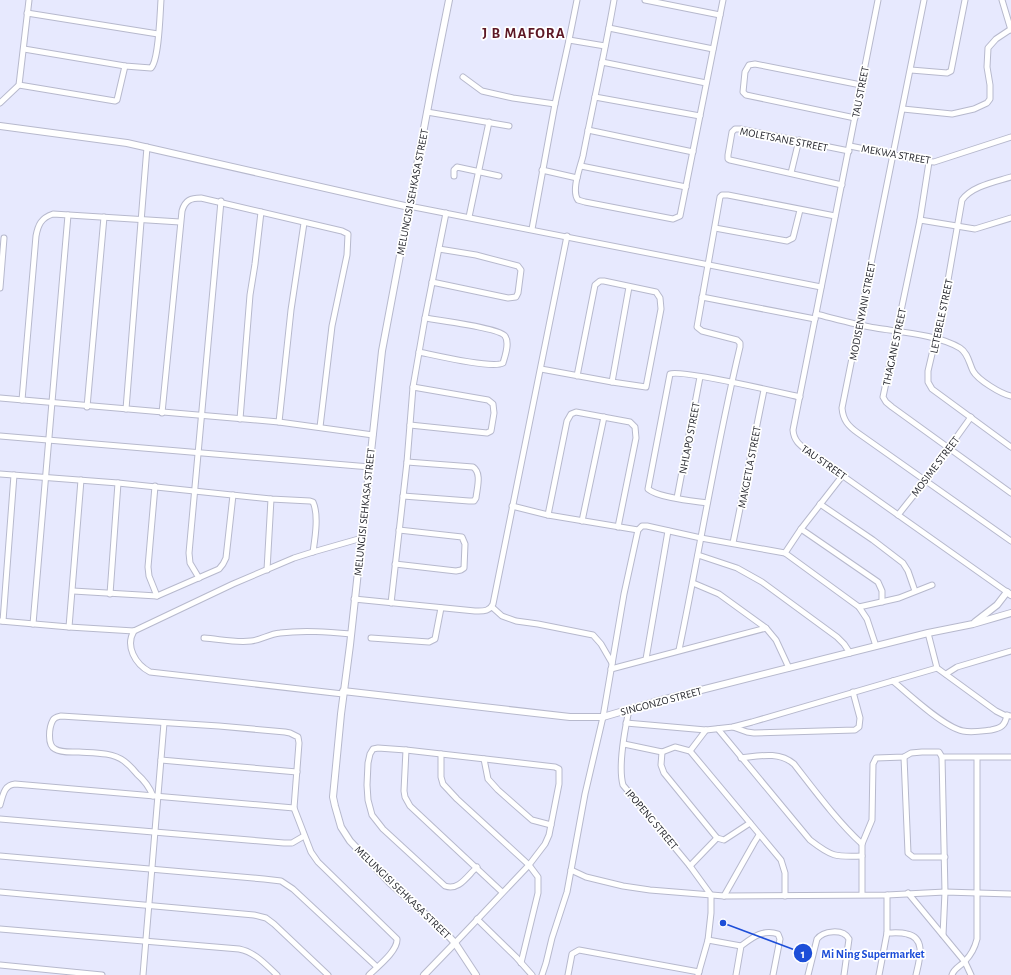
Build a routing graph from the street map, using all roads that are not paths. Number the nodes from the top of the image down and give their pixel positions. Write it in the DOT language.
graph roads {
  1 [pos="29,0"];
  2 [pos="161,0"];
  3 [pos="449,0"];
  4 [pos="577,0"];
  5 [pos="614,0"];
  6 [pos="645,0"];
  7 [pos="723,0"];
  8 [pos="878,0"];
  9 [pos="924,0"];
  10 [pos="965,0"];
  11 [pos="1002,0"];
  12 [pos="27,12"];
  13 [pos="720,15"];
  14 [pos="609,28"];
  15 [pos="1011,29"];
  16 [pos="158,34"];
  17 [pos="569,40"];
  18 [pos="605,46"];
  19 [pos="713,49"];
  20 [pos="24,50"];
  21 [pos="602,62"];
  22 [pos="125,66"];
  23 [pos="911,70"];
  24 [pos="463,77"];
  25 [pos="706,84"];
  26 [pos="19,85"];
  27 [pos="862,85"];
  28 [pos="595,97"];
  29 [pos="0,103"];
  30 [pos="554,104"];
  31 [pos="903,109"];
  32 [pos="427,112"];
  33 [pos="700,116"];
  34 [pos="855,118"];
  35 [pos="489,122"];
  36 [pos="0,126"];
  37 [pos="510,126"];
  38 [pos="588,130"];
  39 [pos="1011,137"];
  40 [pos="799,140"];
  41 [pos="147,147"];
  42 [pos="849,148"];
  43 [pos="693,152"];
  44 [pos="894,155"];
  45 [pos="929,162"];
  46 [pos="581,166"];
  47 [pos="542,170"];
  48 [pos="479,172"];
  49 [pos="791,173"];
  50 [pos="454,176"];
  51 [pos="499,176"];
  52 [pos="1011,177"];
  53 [pos="577,178"];
  54 [pos="842,185"];
  55 [pos="686,186"];
  56 [pos="220,201"];
  57 [pos="409,207"];
  58 [pos="800,210"];
  59 [pos="261,212"];
  60 [pos="446,213"];
  61 [pos="68,215"];
  62 [pos="835,216"];
  63 [pos="104,217"];
  64 [pos="469,217"];
  65 [pos="1011,218"];
  66 [pos="141,220"];
  67 [pos="920,220"];
  68 [pos="180,222"];
  69 [pos="304,222"];
  70 [pos="958,227"];
  71 [pos="715,228"];
  72 [pos="532,229"];
  73 [pos="566,236"];
  74 [pos="4,238"];
  75 [pos="439,249"];
  76 [pos="708,264"];
  77 [pos="432,282"];
  78 [pos="629,287"];
  79 [pos="821,287"];
  80 [pos="0,288"];
  81 [pos="702,297"];
  82 [pos="816,316"];
  83 [pos="425,318"];
  84 [pos="859,325"];
  85 [pos="897,332"];
  86 [pos="936,339"];
  87 [pos="419,352"];
  88 [pos="541,369"];
  89 [pos="577,376"];
  90 [pos="700,377"];
  91 [pos="612,382"];
  92 [pos="732,383"];
  93 [pos="413,387"];
  94 [pos="764,390"];
  95 [pos="1011,396"];
  96 [pos="800,397"];
  97 [pos="0,398"];
  98 [pos="22,400"];
  99 [pos="51,404"];
  100 [pos="88,407"];
  101 [pos="126,409"];
  102 [pos="162,413"];
  103 [pos="201,416"];
  104 [pos="604,417"];
  105 [pos="971,417"];
  106 [pos="240,419"];
  107 [pos="279,422"];
  108 [pos="410,425"];
  109 [pos="320,427"];
  110 [pos="372,435"];
  111 [pos="0,436"];
  112 [pos="48,440"];
  113 [pos="1011,447"];
  114 [pos="948,448"];
  115 [pos="197,453"];
  116 [pos="407,462"];
  117 [pos="370,466"];
  118 [pos="0,474"];
  119 [pos="14,475"];
  120 [pos="843,475"];
  121 [pos="44,478"];
  122 [pos="81,480"];
  123 [pos="925,481"];
  124 [pos="118,483"];
  125 [pos="155,486"];
  126 [pos="194,491"];
  127 [pos="1011,493"];
  128 [pos="233,495"];
  129 [pos="403,496"];
  130 [pos="677,498"];
  131 [pos="271,499"];
  132 [pos="707,503"];
  133 [pos="820,504"];
  134 [pos="512,506"];
  135 [pos="548,515"];
  136 [pos="898,515"];
  137 [pos="582,521"];
  138 [pos="618,527"];
  139 [pos="801,529"];
  140 [pos="399,530"];
  141 [pos="638,530"];
  142 [pos="668,531"];
  143 [pos="362,538"];
  144 [pos="701,538"];
  145 [pos="1011,541"];
  146 [pos="733,543"];
  147 [pos="313,552"];
  148 [pos="785,553"];
  149 [pos="698,555"];
  150 [pos="395,564"];
  151 [pos="267,570"];
  152 [pos="199,578"];
  153 [pos="693,583"];
  154 [pos="932,585"];
  155 [pos="73,590"];
  156 [pos="915,592"];
  157 [pos="1009,593"];
  158 [pos="110,594"];
  159 [pos="158,596"];
  160 [pos="354,599"];
  161 [pos="882,602"];
  162 [pos="391,603"];
  163 [pos="492,607"];
  164 [pos="859,607"];
  165 [pos="441,608"];
  166 [pos="1011,613"];
  167 [pos="1,621"];
  168 [pos="33,624"];
  169 [pos="973,624"];
  170 [pos="69,627"];
  171 [pos="766,628"];
  172 [pos="134,631"];
  173 [pos="928,633"];
  174 [pos="351,634"];
  175 [pos="204,638"];
  176 [pos="371,638"];
  177 [pos="876,646"];
  178 [pos="679,650"];
  179 [pos="1011,651"];
  180 [pos="850,653"];
  181 [pos="646,659"];
  182 [pos="612,666"];
  183 [pos="789,668"];
  184 [pos="936,668"];
  185 [pos="946,674"];
  186 [pos="893,681"];
  187 [pos="343,692"];
  188 [pos="853,692"];
  189 [pos="629,710"];
  190 [pos="1009,715"];
  191 [pos="603,717"];
  192 [pos="164,723"];
  193 [pos="626,723"];
  194 [pos="733,727"];
  195 [pos="718,729"];
  196 [pos="706,730"];
  197 [pos="624,744"];
  198 [pos="406,750"];
  199 [pos="690,751"];
  200 [pos="662,752"];
  201 [pos="441,754"];
  202 [pos="904,757"];
  203 [pos="942,757"];
  204 [pos="1011,757"];
  205 [pos="741,758"];
  206 [pos="977,758"];
  207 [pos="484,759"];
  208 [pos="161,760"];
  209 [pos="297,772"];
  210 [pos="153,796"];
  211 [pos="159,796"];
  212 [pos="0,805"];
  213 [pos="294,808"];
  214 [pos="0,820"];
  215 [pos="750,823"];
  216 [pos="551,825"];
  217 [pos="156,833"];
  218 [pos="760,835"];
  219 [pos="304,836"];
  220 [pos="717,838"];
  221 [pos="862,844"];
  222 [pos="0,856"];
  223 [pos="862,856"];
  224 [pos="945,857"];
  225 [pos="529,865"];
  226 [pos="690,866"];
  227 [pos="476,867"];
  228 [pos="153,869"];
  229 [pos="571,870"];
  230 [pos="0,892"];
  231 [pos="502,892"];
  232 [pos="945,892"];
  233 [pos="908,893"];
  234 [pos="978,893"];
  235 [pos="862,894"];
  236 [pos="887,894"];
  237 [pos="1011,894"];
  238 [pos="711,895"];
  239 [pos="724,896"];
  240 [pos="785,896"];
  241 [pos="150,906"];
  242 [pos="477,919"];
  243 [pos="0,929"];
  244 [pos="887,933"];
  245 [pos="943,935"];
  246 [pos="708,940"];
  247 [pos="147,942"];
  248 [pos="455,943"];
  249 [pos="742,946"];
  250 [pos="965,962"];
  251 [pos="521,964"];
  252 [pos="0,965"];
  253 [pos="377,967"];
  254 [pos="698,973"];
  255 [pos="102,975"];
  256 [pos="143,975"];
  257 [pos="277,975"];
  258 [pos="328,975"];
  259 [pos="369,975"];
  260 [pos="424,975"];
  261 [pos="476,975"];
  262 [pos="532,975"];
  263 [pos="542,975"];
  264 [pos="568,975"];
  265 [pos="736,975"];
  266 [pos="773,975"];
  267 [pos="808,975"];
  268 [pos="844,975"];
  269 [pos="879,975"];
  270 [pos="916,975"];
  271 [pos="952,975"];
  272 [pos="971,975"];
  1 -- 12 [label="street"];
  2 -- 16 [label="street"];
  3 -- 32 [label="street, MELUNGISI SEHKASA STREET"];
  4 -- 17 [label="street"];
  5 -- 14 [label="street"];
  6 -- 13 [label="street"];
  7 -- 13 [label="street"];
  8 -- 27 [label="street, TAU STREET"];
  9 -- 23 [label="street, MODISENYANI STREET"];
  10 -- 23 [label="street"];
  11 -- 15 [label="street"];
  12 -- 16 [label="street"];
  12 -- 20 [label="street"];
  13 -- 19 [label="street"];
  14 -- 18 [label="street"];
  14 -- 19 [label="street"];
  15 -- 31 [label="street"];
  16 -- 22 [label="street"];
  17 -- 18 [label="street"];
  17 -- 30 [label="street"];
  18 -- 21 [label="street"];
  19 -- 25 [label="street"];
  20 -- 22 [label="street"];
  20 -- 26 [label="street"];
  21 -- 25 [label="street"];
  21 -- 28 [label="street"];
  22 -- 26 [label="street"];
  23 -- 31 [label="street, MODISENYANI STREET"];
  24 -- 30 [label="street"];
  25 -- 33 [label="street"];
  26 -- 29 [label="street"];
  27 -- 34 [label="street, TAU STREET"];
  27 -- 34 [label="street"];
  28 -- 33 [label="street"];
  28 -- 38 [label="street"];
  30 -- 47 [label="street"];
  31 -- 44 [label="street, MODISENYANI STREET"];
  32 -- 35 [label="street"];
  32 -- 57 [label="street, MELUNGISI SEHKASA STREET"];
  33 -- 43 [label="street"];
  34 -- 42 [label="street, TAU STREET"];
  35 -- 37 [label="street"];
  35 -- 48 [label="street"];
  36 -- 41 [label="street"];
  38 -- 43 [label="street"];
  38 -- 46 [label="street"];
  39 -- 45 [label="street, MEKWA STREET"];
  40 -- 42 [label="street, MOLETSANE STREET"];
  40 -- 49 [label="street"];
  40 -- 49 [label="street, MOLETSANE STREET"];
  41 -- 57 [label="street"];
  41 -- 66 [label="street"];
  42 -- 44 [label="street, MEKWA STREET"];
  42 -- 54 [label="street, TAU STREET"];
  43 -- 55 [label="street"];
  44 -- 45 [label="street, MEKWA STREET"];
  44 -- 84 [label="street, MODISENYANI STREET"];
  45 -- 67 [label="street, THAGANE STREET"];
  46 -- 53 [label="street"];
  46 -- 55 [label="street"];
  47 -- 53 [label="street"];
  47 -- 72 [label="street"];
  48 -- 50 [label="street"];
  48 -- 51 [label="street"];
  48 -- 64 [label="street"];
  49 -- 54 [label="street"];
  52 -- 70 [label="street, LETEBELE STREET"];
  53 -- 55 [label="street"];
  54 -- 62 [label="street, TAU STREET"];
  56 -- 59 [label="street"];
  56 -- 68 [label="street"];
  56 -- 103 [label="street"];
  57 -- 60 [label="street"];
  57 -- 110 [label="street, MELUNGISI SEHKASA STREET"];
  58 -- 62 [label="street"];
  58 -- 71 [label="street"];
  58 -- 71 [label="street"];
  59 -- 69 [label="street"];
  59 -- 106 [label="street"];
  60 -- 64 [label="street"];
  60 -- 75 [label="street"];
  61 -- 63 [label="street"];
  61 -- 98 [label="street"];
  61 -- 99 [label="street"];
  62 -- 79 [label="street, TAU STREET"];
  63 -- 66 [label="street"];
  63 -- 100 [label="street"];
  64 -- 72 [label="street"];
  65 -- 70 [label="street"];
  66 -- 68 [label="street"];
  66 -- 101 [label="street"];
  67 -- 70 [label="street"];
  67 -- 85 [label="street, THAGANE STREET"];
  68 -- 102 [label="street"];
  69 -- 107 [label="street"];
  69 -- 109 [label="street"];
  70 -- 86 [label="street, LETEBELE STREET"];
  71 -- 76 [label="street"];
  72 -- 73 [label="street"];
  73 -- 76 [label="street"];
  73 -- 88 [label="street"];
  74 -- 80 [label="street"];
  75 -- 77 [label="street"];
  75 -- 77 [label="street"];
  76 -- 79 [label="street"];
  76 -- 81 [label="street"];
  77 -- 83 [label="street"];
  78 -- 89 [label="street"];
  78 -- 91 [label="street"];
  78 -- 91 [label="street"];
  79 -- 82 [label="street, TAU STREET"];
  81 -- 82 [label="street"];
  81 -- 92 [label="street"];
  82 -- 84 [label="street"];
  82 -- 96 [label="street, TAU STREET"];
  83 -- 87 [label="street"];
  83 -- 87 [label="street"];
  84 -- 85 [label="street"];
  84 -- 123 [label="street, MODISENYANI STREET"];
  85 -- 86 [label="street"];
  85 -- 114 [label="street, THAGANE STREET"];
  86 -- 95 [label="street"];
  86 -- 105 [label="street, LETEBELE STREET"];
  87 -- 93 [label="street"];
  88 -- 89 [label="street"];
  88 -- 134 [label="street"];
  89 -- 91 [label="street"];
  90 -- 92 [label="street"];
  90 -- 130 [label="street, NHLAPO STREET"];
  90 -- 130 [label="street"];
  92 -- 94 [label="street"];
  92 -- 132 [label="street"];
  93 -- 108 [label="street"];
  93 -- 108 [label="street"];
  94 -- 96 [label="street"];
  94 -- 146 [label="street, MAKGETLA STREET"];
  96 -- 120 [label="street, TAU STREET"];
  97 -- 98 [label="street"];
  98 -- 99 [label="street"];
  99 -- 100 [label="street"];
  99 -- 112 [label="street"];
  100 -- 101 [label="street"];
  101 -- 102 [label="street"];
  102 -- 103 [label="street"];
  103 -- 106 [label="street"];
  103 -- 115 [label="street"];
  104 -- 135 [label="street"];
  104 -- 137 [label="street"];
  104 -- 138 [label="street"];
  105 -- 113 [label="street, LETEBELE STREET"];
  105 -- 114 [label="street, MOSIME STREET"];
  106 -- 107 [label="street"];
  107 -- 109 [label="street"];
  108 -- 116 [label="street"];
  109 -- 110 [label="street"];
  110 -- 117 [label="street, MELUNGISI SEHKASA STREET"];
  111 -- 112 [label="street"];
  112 -- 115 [label="street"];
  112 -- 121 [label="street"];
  114 -- 123 [label="street, MOSIME STREET"];
  114 -- 127 [label="street, THAGANE STREET"];
  115 -- 117 [label="street"];
  115 -- 126 [label="street"];
  116 -- 129 [label="street"];
  116 -- 129 [label="street"];
  117 -- 143 [label="street, MELUNGISI SEHKASA STREET"];
  118 -- 119 [label="street"];
  119 -- 121 [label="street"];
  119 -- 167 [label="street"];
  120 -- 133 [label="street"];
  120 -- 136 [label="street, TAU STREET"];
  121 -- 122 [label="street"];
  121 -- 168 [label="street"];
  122 -- 124 [label="street"];
  122 -- 155 [label="street"];
  123 -- 136 [label="street, MOSIME STREET"];
  123 -- 145 [label="street, MODISENYANI STREET"];
  124 -- 125 [label="street"];
  124 -- 158 [label="street"];
  125 -- 126 [label="street"];
  125 -- 159 [label="street"];
  126 -- 128 [label="street"];
  126 -- 152 [label="street"];
  128 -- 131 [label="street"];
  128 -- 152 [label="street"];
  129 -- 140 [label="street"];
  130 -- 132 [label="street"];
  131 -- 147 [label="street"];
  131 -- 151 [label="street"];
  132 -- 144 [label="street"];
  133 -- 139 [label="street"];
  133 -- 156 [label="street"];
  134 -- 135 [label="street"];
  134 -- 163 [label="street"];
  135 -- 137 [label="street"];
  136 -- 157 [label="street, TAU STREET"];
  137 -- 138 [label="street"];
  138 -- 141 [label="street"];
  139 -- 148 [label="street"];
  139 -- 161 [label="street"];
  140 -- 150 [label="street"];
  140 -- 150 [label="street"];
  141 -- 142 [label="street"];
  141 -- 182 [label="street"];
  142 -- 144 [label="street"];
  142 -- 181 [label="street"];
  143 -- 147 [label="street"];
  143 -- 160 [label="street, MELUNGISI SEHKASA STREET"];
  144 -- 146 [label="street"];
  144 -- 149 [label="street"];
  146 -- 148 [label="street"];
  147 -- 151 [label="street"];
  148 -- 164 [label="street"];
  149 -- 153 [label="street"];
  149 -- 180 [label="street"];
  150 -- 162 [label="street"];
  151 -- 172 [label="street"];
  152 -- 159 [label="street"];
  153 -- 171 [label="street"];
  153 -- 178 [label="street"];
  154 -- 156 [label="street"];
  155 -- 158 [label="street"];
  155 -- 170 [label="street"];
  156 -- 161 [label="street"];
  157 -- 169 [label="street, SINGONZO STREET"];
  158 -- 159 [label="street"];
  160 -- 162 [label="street"];
  160 -- 174 [label="street, MELUNGISI SEHKASA STREET"];
  161 -- 164 [label="street"];
  162 -- 165 [label="street"];
  163 -- 165 [label="street"];
  163 -- 182 [label="street"];
  164 -- 177 [label="street"];
  165 -- 176 [label="street"];
  166 -- 169 [label="street, SINGONZO STREET"];
  167 -- 168 [label="street"];
  168 -- 170 [label="street"];
  169 -- 173 [label="street, SINGONZO STREET"];
  170 -- 172 [label="street"];
  171 -- 178 [label="street"];
  171 -- 183 [label="street"];
  172 -- 187 [label="street"];
  173 -- 177 [label="street, SINGONZO STREET"];
  173 -- 184 [label="street"];
  174 -- 175 [label="street"];
  174 -- 187 [label="street, MELUNGISI SEHKASA STREET"];
  177 -- 180 [label="street, SINGONZO STREET"];
  178 -- 181 [label="street"];
  179 -- 185 [label="street"];
  180 -- 183 [label="street, SINGONZO STREET"];
  181 -- 182 [label="street"];
  182 -- 191 [label="street"];
  183 -- 189 [label="street, SINGONZO STREET"];
  184 -- 185 [label="street"];
  184 -- 186 [label="street"];
  185 -- 190 [label="street"];
  186 -- 188 [label="street"];
  186 -- 190 [label="street"];
  187 -- 191 [label="street, SINGONZO STREET"];
  187 -- 248 [label="street, MELUNGISI SEHKASA STREET"];
  188 -- 194 [label="street"];
  188 -- 194 [label="street"];
  189 -- 191 [label="street, SINGONZO STREET"];
  189 -- 193 [label="street, IPOPENG STREET"];
  191 -- 229 [label="street"];
  192 -- 208 [label="street"];
  192 -- 209 [label="street"];
  192 -- 210 [label="street"];
  193 -- 196 [label="street"];
  193 -- 197 [label="street, IPOPENG STREET"];
  194 -- 195 [label="street"];
  195 -- 196 [label="street"];
  195 -- 205 [label="street"];
  196 -- 199 [label="street"];
  197 -- 200 [label="street"];
  197 -- 226 [label="street, IPOPENG STREET"];
  198 -- 201 [label="street"];
  198 -- 227 [label="street"];
  198 -- 227 [label="street"];
  199 -- 200 [label="street"];
  199 -- 215 [label="street"];
  200 -- 220 [label="street"];
  201 -- 207 [label="street"];
  201 -- 225 [label="street"];
  202 -- 203 [label="street"];
  202 -- 221 [label="street"];
  202 -- 224 [label="street"];
  203 -- 206 [label="street"];
  203 -- 224 [label="street"];
  204 -- 206 [label="street"];
  205 -- 221 [label="street"];
  205 -- 223 [label="street"];
  206 -- 234 [label="street"];
  207 -- 216 [label="street"];
  207 -- 216 [label="street"];
  208 -- 209 [label="street"];
  208 -- 211 [label="street"];
  209 -- 213 [label="street"];
  210 -- 211 [label="street"];
  210 -- 212 [label="street"];
  211 -- 213 [label="street"];
  211 -- 217 [label="street"];
  213 -- 219 [label="street"];
  214 -- 217 [label="street"];
  215 -- 218 [label="street"];
  215 -- 220 [label="street"];
  216 -- 225 [label="street"];
  217 -- 219 [label="street"];
  217 -- 228 [label="street"];
  218 -- 239 [label="street"];
  218 -- 240 [label="street"];
  219 -- 253 [label="street"];
  220 -- 226 [label="street"];
  221 -- 223 [label="street"];
  222 -- 228 [label="street"];
  223 -- 235 [label="street"];
  224 -- 232 [label="street"];
  225 -- 231 [label="street"];
  225 -- 251 [label="street"];
  226 -- 238 [label="street, IPOPENG STREET"];
  227 -- 231 [label="street"];
  228 -- 241 [label="street"];
  228 -- 253 [label="street"];
  229 -- 238 [label="street"];
  229 -- 263 [label="street"];
  230 -- 241 [label="street"];
  231 -- 242 [label="street"];
  232 -- 233 [label="street"];
  232 -- 234 [label="street"];
  232 -- 245 [label="street"];
  233 -- 236 [label="street"];
  233 -- 245 [label="street"];
  234 -- 237 [label="street"];
  234 -- 250 [label="street"];
  235 -- 236 [label="street"];
  235 -- 240 [label="street"];
  236 -- 244 [label="street"];
  238 -- 239 [label="street"];
  238 -- 246 [label="street"];
  239 -- 240 [label="street"];
  241 -- 247 [label="street"];
  241 -- 258 [label="street"];
  242 -- 248 [label="street"];
  242 -- 251 [label="street"];
  243 -- 247 [label="street"];
  244 -- 269 [label="street"];
  244 -- 270 [label="street"];
  245 -- 250 [label="street"];
  246 -- 249 [label="street"];
  246 -- 254 [label="street"];
  247 -- 256 [label="street"];
  247 -- 257 [label="street"];
  248 -- 260 [label="street"];
  248 -- 261 [label="street, MELUNGISI SEHKASA STREET"];
  249 -- 265 [label="street"];
  249 -- 266 [label="street"];
  250 -- 271 [label="street"];
  250 -- 272 [label="street"];
  251 -- 262 [label="street"];
  252 -- 255 [label="street"];
  253 -- 259 [label="street"];
  254 -- 264 [label="street"];
  267 -- 268 [label="street"];
}
